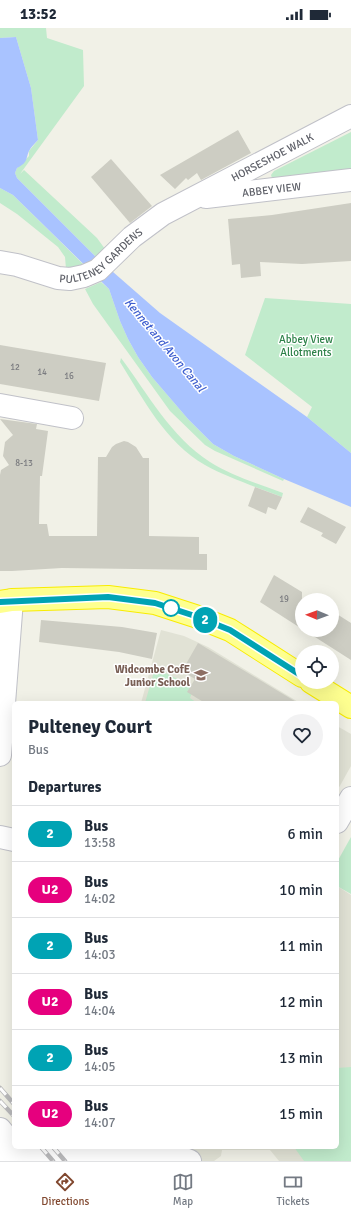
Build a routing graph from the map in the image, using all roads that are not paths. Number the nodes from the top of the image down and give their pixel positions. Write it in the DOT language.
graph roads {
  1 [pos="351,116"];
  2 [pos="351,180"];
  3 [pos="193,199"];
  4 [pos="0,262"];
  5 [pos="0,406"];
  6 [pos="72,418"];
  7 [pos="6,601"];
  8 [pos="295,672"];
  9 [pos="322,689"];
  10 [pos="351,707"];
  11 [pos="0,755"];
  12 [pos="351,798"];
  13 [pos="339,819"];
  14 [pos="0,837"];
  15 [pos="12,840"];
  16 [pos="0,1129"];
  17 [pos="12,1149"];
  18 [pos="135,1152"];
  19 [pos="190,1161"];
  1 -- 3 [label="street, HORSESHOE WALK"];
  2 -- 3 [label="street, ABBEY VIEW"];
  3 -- 4 [label="street, PULTENEY GARDENS"];
  5 -- 6 [label="street"];
  7 -- 8 [label="highway"];
  7 -- 11 [label="street"];
  9 -- 10 [label="highway"];
  12 -- 13 [label="street"];
  14 -- 15 [label="street"];
  16 -- 17 [label="street"];
  17 -- 18 [label="street"];
  18 -- 19 [label="street"];
}
